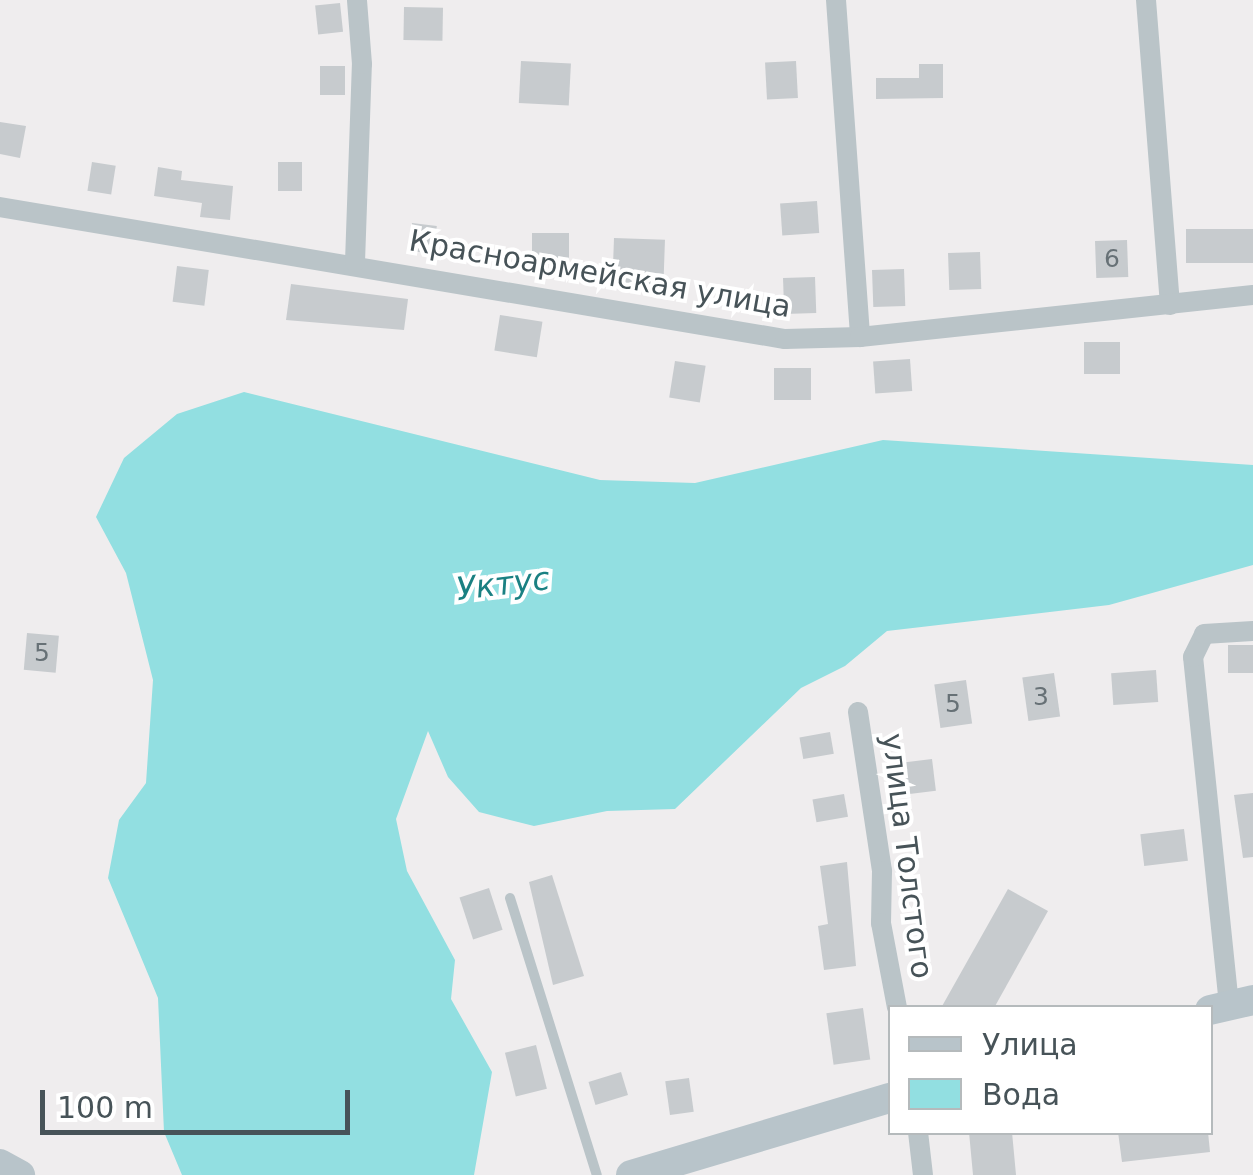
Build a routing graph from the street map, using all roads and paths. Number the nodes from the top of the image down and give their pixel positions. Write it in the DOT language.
graph roads {
  1 [pos="357,0"];
  2 [pos="836,0"];
  3 [pos="1146,0"];
  4 [pos="0,206"];
  5 [pos="354,262"];
  6 [pos="1253,294"];
  7 [pos="1170,305"];
  8 [pos="860,337"];
  9 [pos="1253,631"];
  10 [pos="858,712"];
  11 [pos="510,898"];
  12 [pos="896,1005"];
  13 [pos="1231,1005"];
  14 [pos="888,1099"];
  15 [pos="918,1135"];
  16 [pos="0,1164"];
  17 [pos="20,1175"];
  18 [pos="597,1175"];
  19 [pos="630,1175"];
  20 [pos="923,1175"];
  1 -- 5 [label="street"];
  2 -- 8 [label="street"];
  3 -- 7 [label="street"];
  4 -- 5 [label="street, Красноармейская улица"];
  5 -- 8 [label="street, Красноармейская улица"];
  6 -- 7 [label="street, Красноармейская улица"];
  7 -- 8 [label="street, Красноармейская улица"];
  9 -- 13 [label="street"];
  10 -- 12 [label="street, улица Толстого"];
  11 -- 18 [label="lane"];
  14 -- 19 [label="street"];
  15 -- 20 [label="street"];
  16 -- 17 [label="street"];
}
